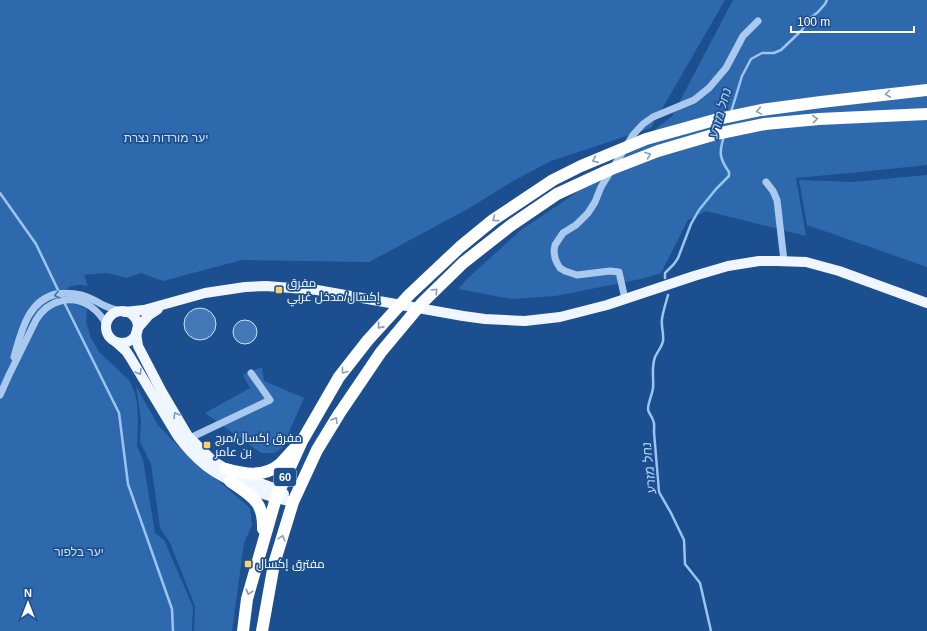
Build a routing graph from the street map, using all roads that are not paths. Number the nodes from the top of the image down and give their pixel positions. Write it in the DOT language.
graph roads {
  1 [pos="758,21"];
  2 [pos="927,90"];
  3 [pos="927,114"];
  4 [pos="766,182"];
  5 [pos="784,261"];
  6 [pos="625,299"];
  7 [pos="171,302"];
  8 [pos="927,303"];
  9 [pos="122,312"];
  10 [pos="106,325"];
  11 [pos="136,331"];
  12 [pos="116,342"];
  13 [pos="251,373"];
  14 [pos="9,374"];
  15 [pos="0,395"];
  16 [pos="190,438"];
  17 [pos="302,441"];
  18 [pos="226,469"];
  19 [pos="230,481"];
  20 [pos="277,494"];
  21 [pos="293,502"];
  22 [pos="262,546"];
  23 [pos="243,631"];
  24 [pos="262,631"];
  1 -- 6 [label="street"];
  2 -- 17 [label="highway, 60, one-way"];
  21 -- 3 [label="highway, 60, one-way"];
  4 -- 5 [label="street"];
  5 -- 6 [label="main road"];
  5 -- 8 [label="main road"];
  6 -- 7 [label="main road"];
  7 -- 9 [label="main road"];
  7 -- 11 [label="main road"];
  9 -- 10 [label="main road"];
  9 -- 11 [label="main road"];
  9 -- 14 [label="street, one-way"];
  10 -- 12 [label="main road"];
  10 -- 14 [label="street"];
  11 -- 12 [label="main road"];
  16 -- 11 [label="main road, one-way"];
  12 -- 19 [label="main road, one-way"];
  13 -- 16 [label="street"];
  14 -- 15 [label="street"];
  16 -- 18 [label="main road"];
  17 -- 18 [label="highway"];
  17 -- 20 [label="highway, 60"];
  18 -- 20 [label="main road"];
  19 -- 20 [label="main road"];
  19 -- 22 [label="highway"];
  20 -- 21 [label="main road"];
  20 -- 22 [label="highway, 60"];
  24 -- 21 [label="highway, 60, one-way"];
  22 -- 23 [label="highway, 60, one-way"];
}
